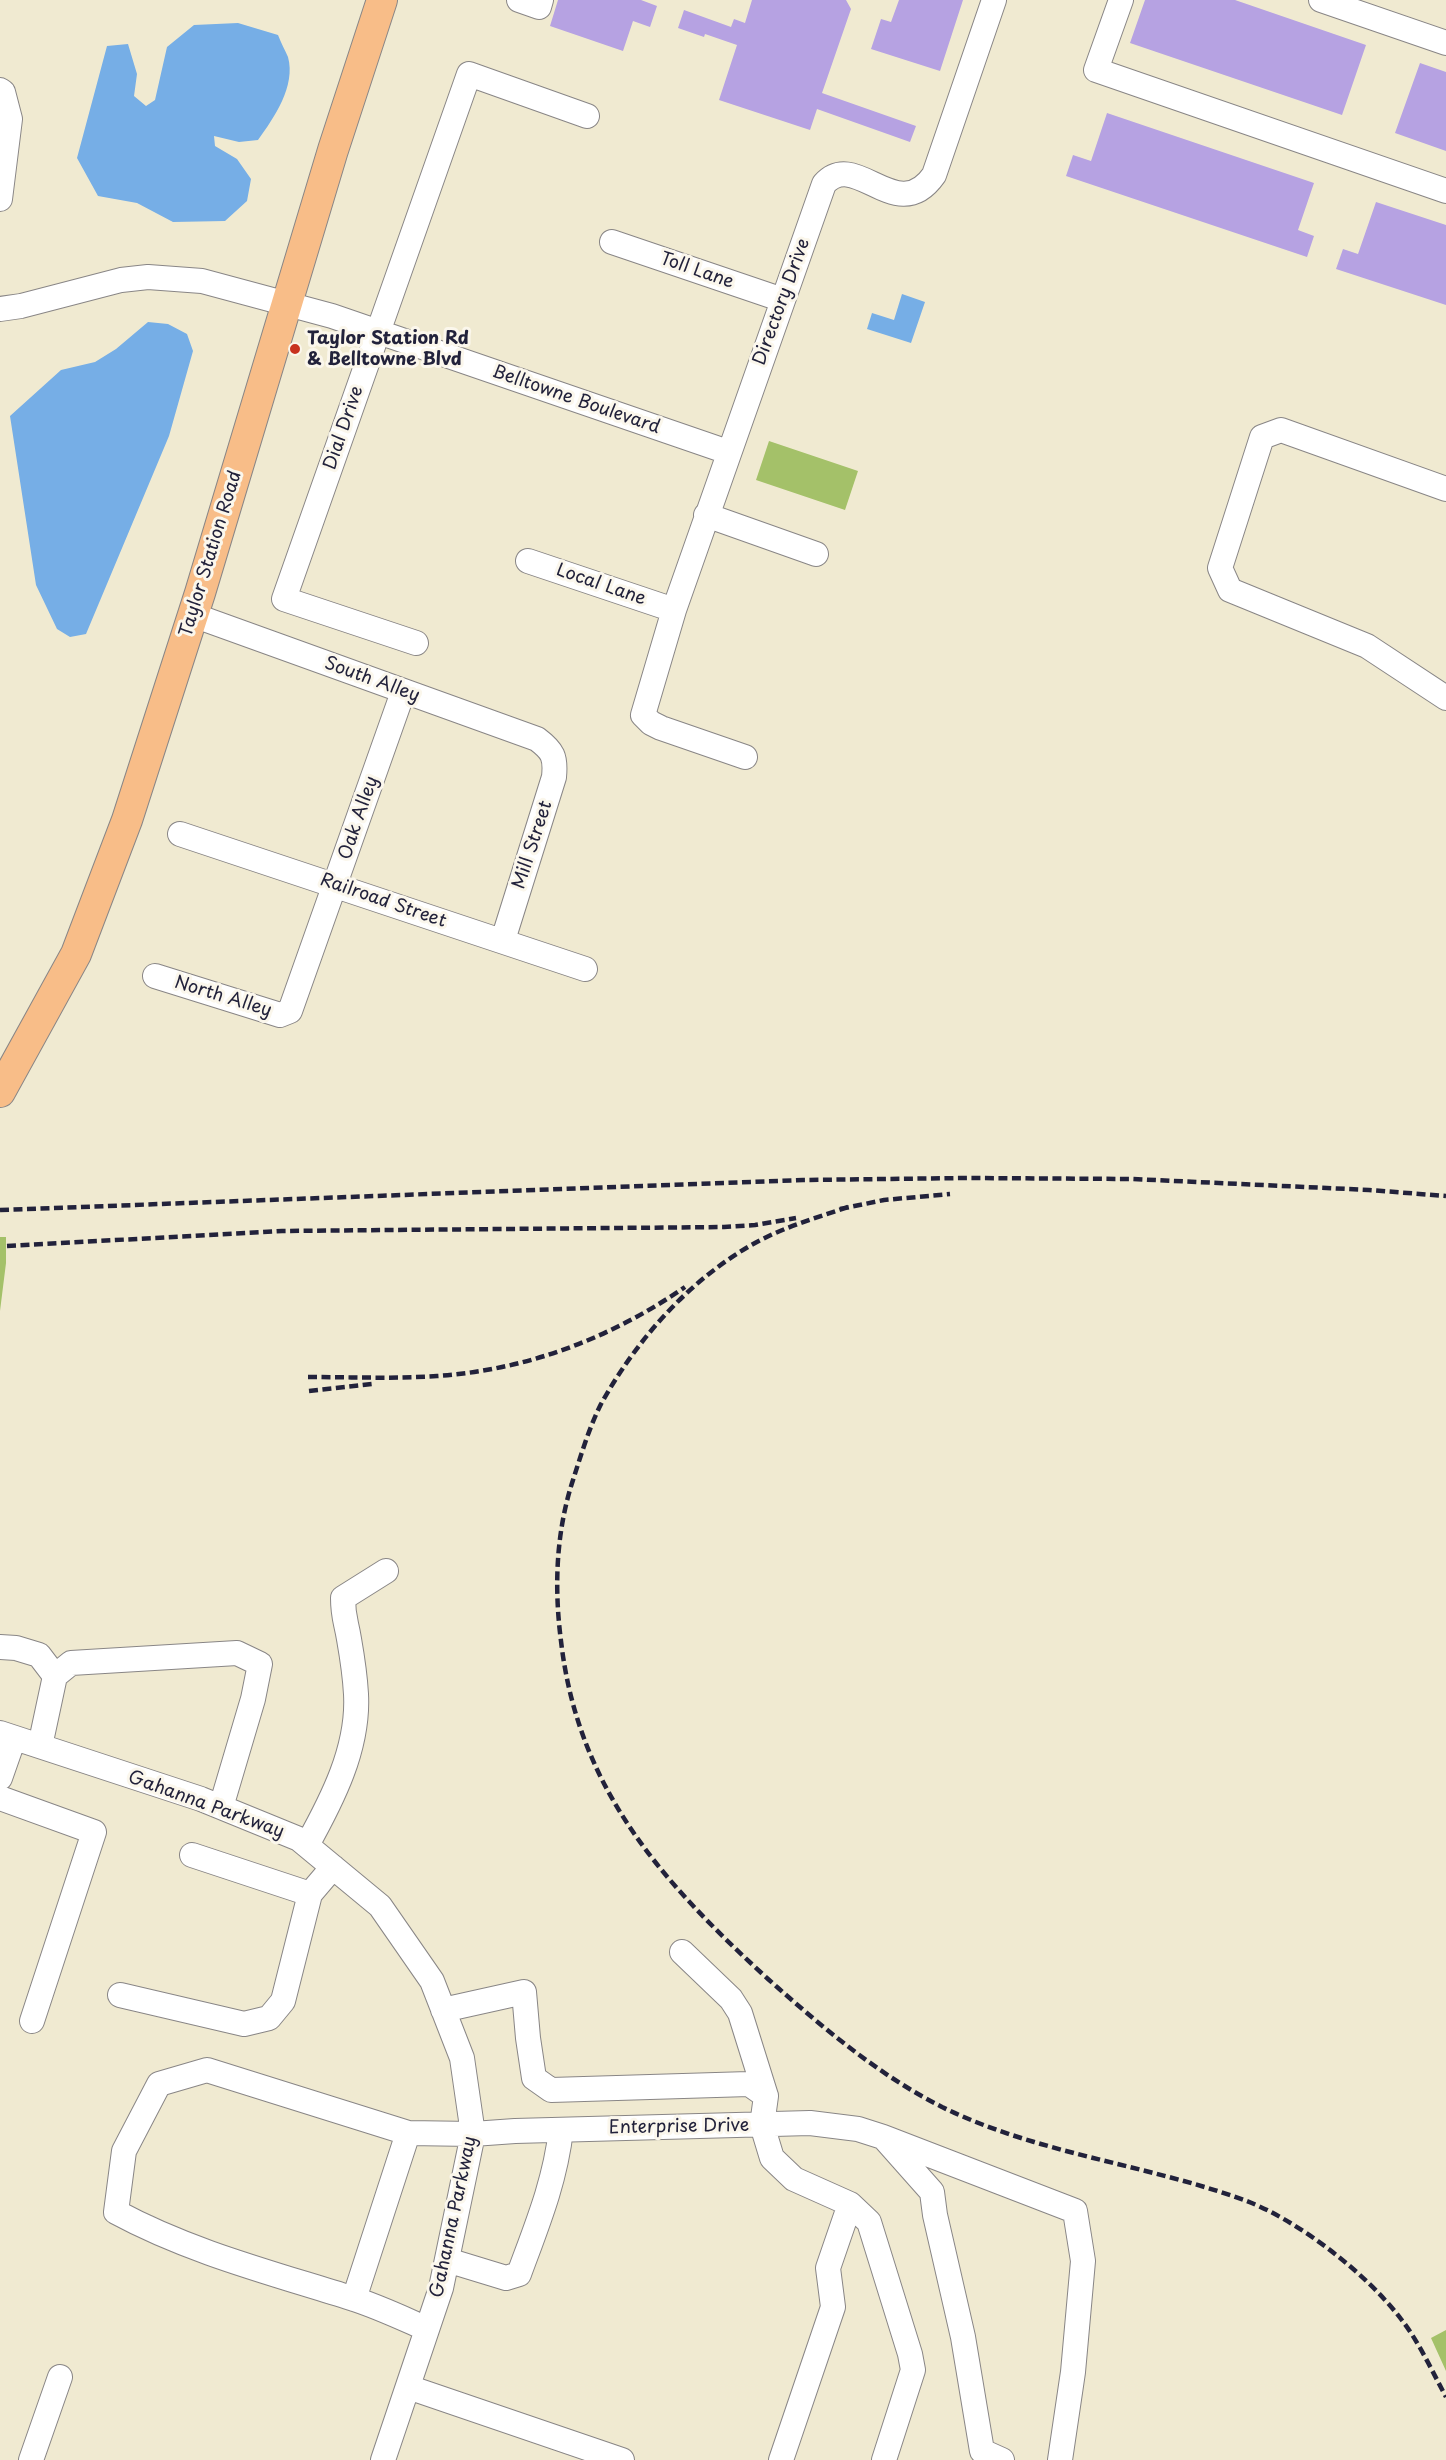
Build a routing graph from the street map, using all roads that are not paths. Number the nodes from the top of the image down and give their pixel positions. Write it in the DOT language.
graph roads {
  1 [pos="382,0"];
  2 [pos="519,0"];
  3 [pos="542,0"];
  4 [pos="994,0"];
  5 [pos="1121,0"];
  6 [pos="1321,0"];
  7 [pos="1446,44"];
  8 [pos="2,91"];
  9 [pos="587,116"];
  10 [pos="1446,191"];
  11 [pos="0,199"];
  12 [pos="612,242"];
  13 [pos="783,300"];
  14 [pos="287,303"];
  15 [pos="0,309"];
  16 [pos="377,332"];
  17 [pos="728,452"];
  18 [pos="1446,489"];
  19 [pos="706,514"];
  20 [pos="816,554"];
  21 [pos="528,561"];
  22 [pos="674,610"];
  23 [pos="193,615"];
  24 [pos="416,643"];
  25 [pos="403,692"];
  26 [pos="1446,698"];
  27 [pos="550,748"];
  28 [pos="745,758"];
  29 [pos="180,834"];
  30 [pos="336,885"];
  31 [pos="502,940"];
  32 [pos="585,969"];
  33 [pos="155,976"];
  34 [pos="290,1011"];
  35 [pos="0,1092"];
  36 [pos="386,1571"];
  37 [pos="0,1647"];
  38 [pos="55,1676"];
  39 [pos="7,1735"];
  40 [pos="40,1746"];
  41 [pos="0,1778"];
  42 [pos="0,1798"];
  43 [pos="221,1808"];
  44 [pos="307,1845"];
  45 [pos="192,1855"];
  46 [pos="333,1867"];
  47 [pos="310,1894"];
  48 [pos="682,1952"];
  49 [pos="120,1995"];
  50 [pos="443,2010"];
  51 [pos="32,2021"];
  52 [pos="766,2096"];
  53 [pos="762,2125"];
  54 [pos="561,2130"];
  55 [pos="408,2133"];
  56 [pos="473,2134"];
  57 [pos="883,2137"];
  58 [pos="850,2204"];
  59 [pos="447,2260"];
  60 [pos="354,2299"];
  61 [pos="428,2329"];
  62 [pos="60,2377"];
  63 [pos="408,2386"];
  64 [pos="31,2460"];
  65 [pos="383,2460"];
  66 [pos="622,2460"];
  67 [pos="781,2460"];
  68 [pos="884,2460"];
  69 [pos="1002,2460"];
  70 [pos="1060,2460"];
  1 -- 14 [label="main road, Taylor Station Road"];
  2 -- 3 [label="street"];
  4 -- 13 [label="street, Directory Drive"];
  5 -- 10 [label="street"];
  6 -- 7 [label="street"];
  8 -- 11 [label="street"];
  9 -- 16 [label="street, Dial Drive"];
  12 -- 13 [label="street, Toll Lane"];
  13 -- 17 [label="street, Directory Drive"];
  14 -- 15 [label="street, Belltowne Boulevard"];
  14 -- 16 [label="street, Belltowne Boulevard"];
  14 -- 23 [label="main road, Taylor Station Road"];
  16 -- 17 [label="street, Belltowne Boulevard"];
  16 -- 24 [label="street, Dial Drive"];
  17 -- 19 [label="street, Directory Drive"];
  18 -- 26 [label="street"];
  19 -- 20 [label="street"];
  19 -- 22 [label="street, Directory Drive"];
  21 -- 22 [label="street, Local Lane"];
  22 -- 28 [label="street, Directory Drive"];
  23 -- 25 [label="street, South Alley"];
  23 -- 35 [label="main road, Taylor Station Road"];
  25 -- 27 [label="street, South Alley"];
  25 -- 30 [label="street, Oak Alley"];
  27 -- 31 [label="street, Mill Street"];
  29 -- 30 [label="street, Railroad Street"];
  30 -- 31 [label="street, Railroad Street"];
  30 -- 34 [label="street, Oak Alley"];
  31 -- 32 [label="street, Railroad Street"];
  33 -- 34 [label="street, North Alley"];
  36 -- 44 [label="street"];
  37 -- 38 [label="street"];
  38 -- 40 [label="street"];
  38 -- 43 [label="street"];
  39 -- 40 [label="street, Gahanna Parkway"];
  39 -- 41 [label="street"];
  40 -- 43 [label="street, Gahanna Parkway"];
  42 -- 51 [label="street"];
  43 -- 44 [label="street, Gahanna Parkway"];
  44 -- 46 [label="street, Gahanna Parkway"];
  45 -- 47 [label="street"];
  46 -- 47 [label="street"];
  46 -- 50 [label="street, Gahanna Parkway"];
  47 -- 49 [label="street"];
  48 -- 52 [label="street"];
  50 -- 52 [label="street"];
  50 -- 56 [label="street, Gahanna Parkway"];
  52 -- 53 [label="street"];
  53 -- 54 [label="street, Enterprise Drive"];
  53 -- 57 [label="street, Enterprise Drive"];
  53 -- 58 [label="street"];
  54 -- 56 [label="street, Enterprise Drive"];
  54 -- 59 [label="street"];
  55 -- 56 [label="street, Enterprise Drive"];
  55 -- 60 [label="street"];
  55 -- 60 [label="street, Enterprise Drive"];
  56 -- 59 [label="street, Gahanna Parkway"];
  57 -- 69 [label="street"];
  57 -- 70 [label="street, Enterprise Drive"];
  58 -- 67 [label="street"];
  58 -- 68 [label="street"];
  59 -- 61 [label="street, Gahanna Parkway"];
  60 -- 61 [label="street"];
  61 -- 63 [label="street, Gahanna Parkway"];
  62 -- 64 [label="street"];
  63 -- 65 [label="street, Gahanna Parkway"];
  63 -- 66 [label="street"];
}
